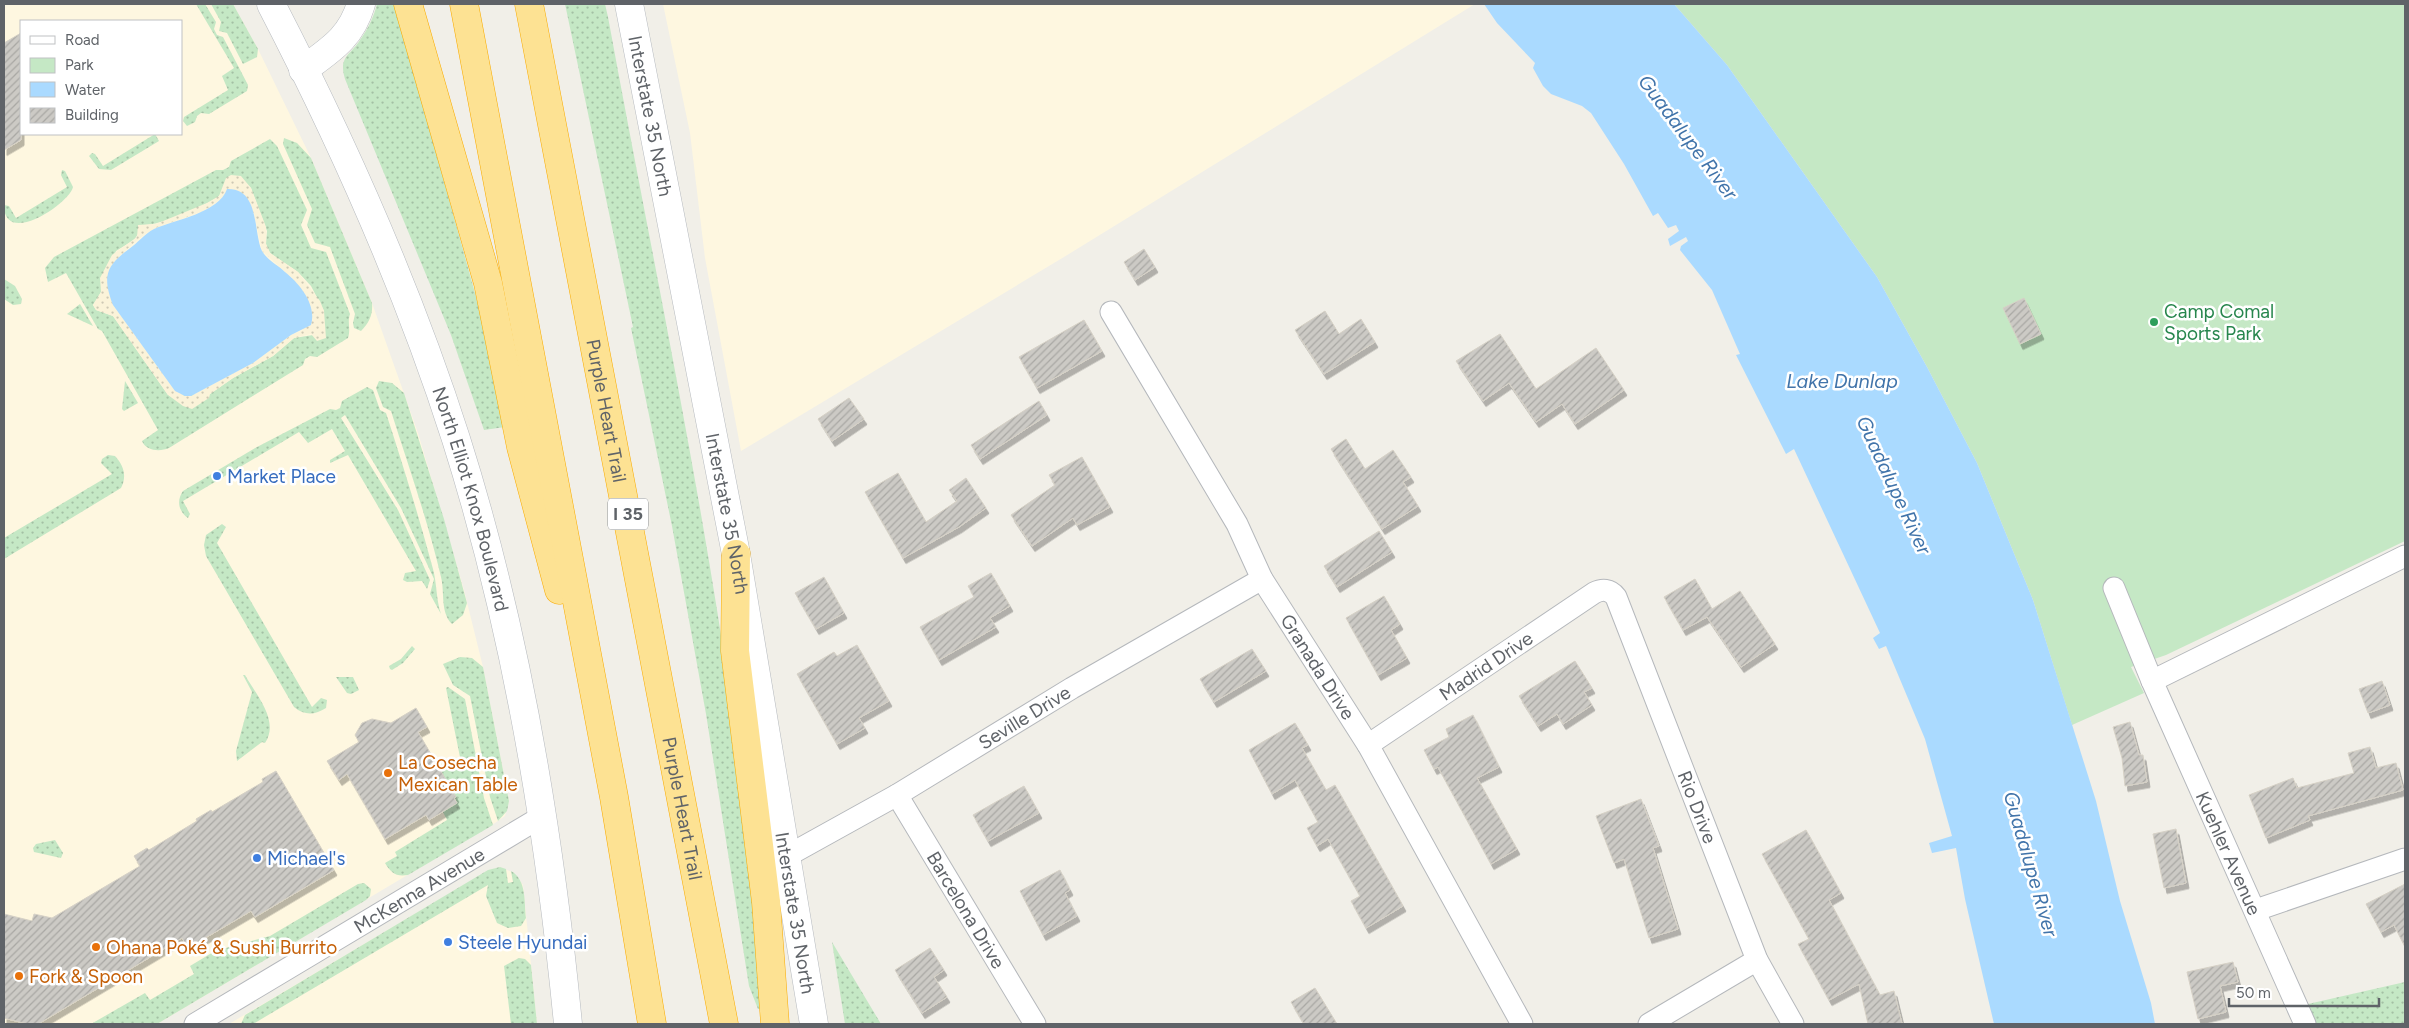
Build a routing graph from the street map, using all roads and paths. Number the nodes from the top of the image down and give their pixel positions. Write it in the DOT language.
graph roads {
  1 [pos="271,4"];
  2 [pos="362,4"];
  3 [pos="408,4"];
  4 [pos="464,4"];
  5 [pos="529,4"];
  6 [pos="629,4"];
  7 [pos="303,70"];
  8 [pos="1111,312"];
  9 [pos="736,554"];
  10 [pos="2405,556"];
  11 [pos="1262,579"];
  12 [pos="2114,588"];
  13 [pos="1606,590"];
  14 [pos="2152,681"];
  15 [pos="1368,745"];
  16 [pos="898,795"];
  17 [pos="614,797"];
  18 [pos="541,817"];
  19 [pos="787,856"];
  20 [pos="2405,859"];
  21 [pos="2256,910"];
  22 [pos="1757,960"];
  23 [pos="195,1024"];
  24 [pos="568,1024"];
  25 [pos="652,1024"];
  26 [pos="724,1024"];
  27 [pos="775,1024"];
  28 [pos="814,1024"];
  29 [pos="1034,1024"];
  30 [pos="1522,1024"];
  31 [pos="1649,1024"];
  32 [pos="1794,1024"];
  33 [pos="2304,1024"];
  1 -- 7 [label="main road, North Elliot Knox Boulevard"];
  2 -- 7 [label="main road"];
  3 -- 17 [label="highway"];
  4 -- 17 [label="highway"];
  5 -- 26 [label="highway, Purple Heart Trail / I 35"];
  6 -- 9 [label="main road, Interstate 35 North"];
  7 -- 18 [label="main road, North Elliot Knox Boulevard"];
  8 -- 11 [label="street, Granada Drive"];
  9 -- 19 [label="main road, Interstate 35 North"];
  9 -- 27 [label="highway"];
  10 -- 14 [label="street"];
  11 -- 15 [label="street, Granada Drive"];
  11 -- 16 [label="street, Seville Drive"];
  12 -- 14 [label="street, Kuehler Avenue"];
  13 -- 15 [label="street, Madrid Drive"];
  13 -- 22 [label="street, Rio Drive"];
  14 -- 21 [label="street, Kuehler Avenue"];
  15 -- 30 [label="street, Granada Drive"];
  16 -- 19 [label="street, Seville Drive"];
  16 -- 29 [label="street, Barcelona Drive"];
  17 -- 25 [label="highway"];
  18 -- 23 [label="street, McKenna Avenue"];
  18 -- 24 [label="main road, North Elliot Knox Boulevard"];
  19 -- 28 [label="main road, Interstate 35 North"];
  20 -- 21 [label="street"];
  21 -- 33 [label="street, Kuehler Avenue"];
  22 -- 31 [label="street"];
  22 -- 32 [label="street, Rio Drive"];
}
